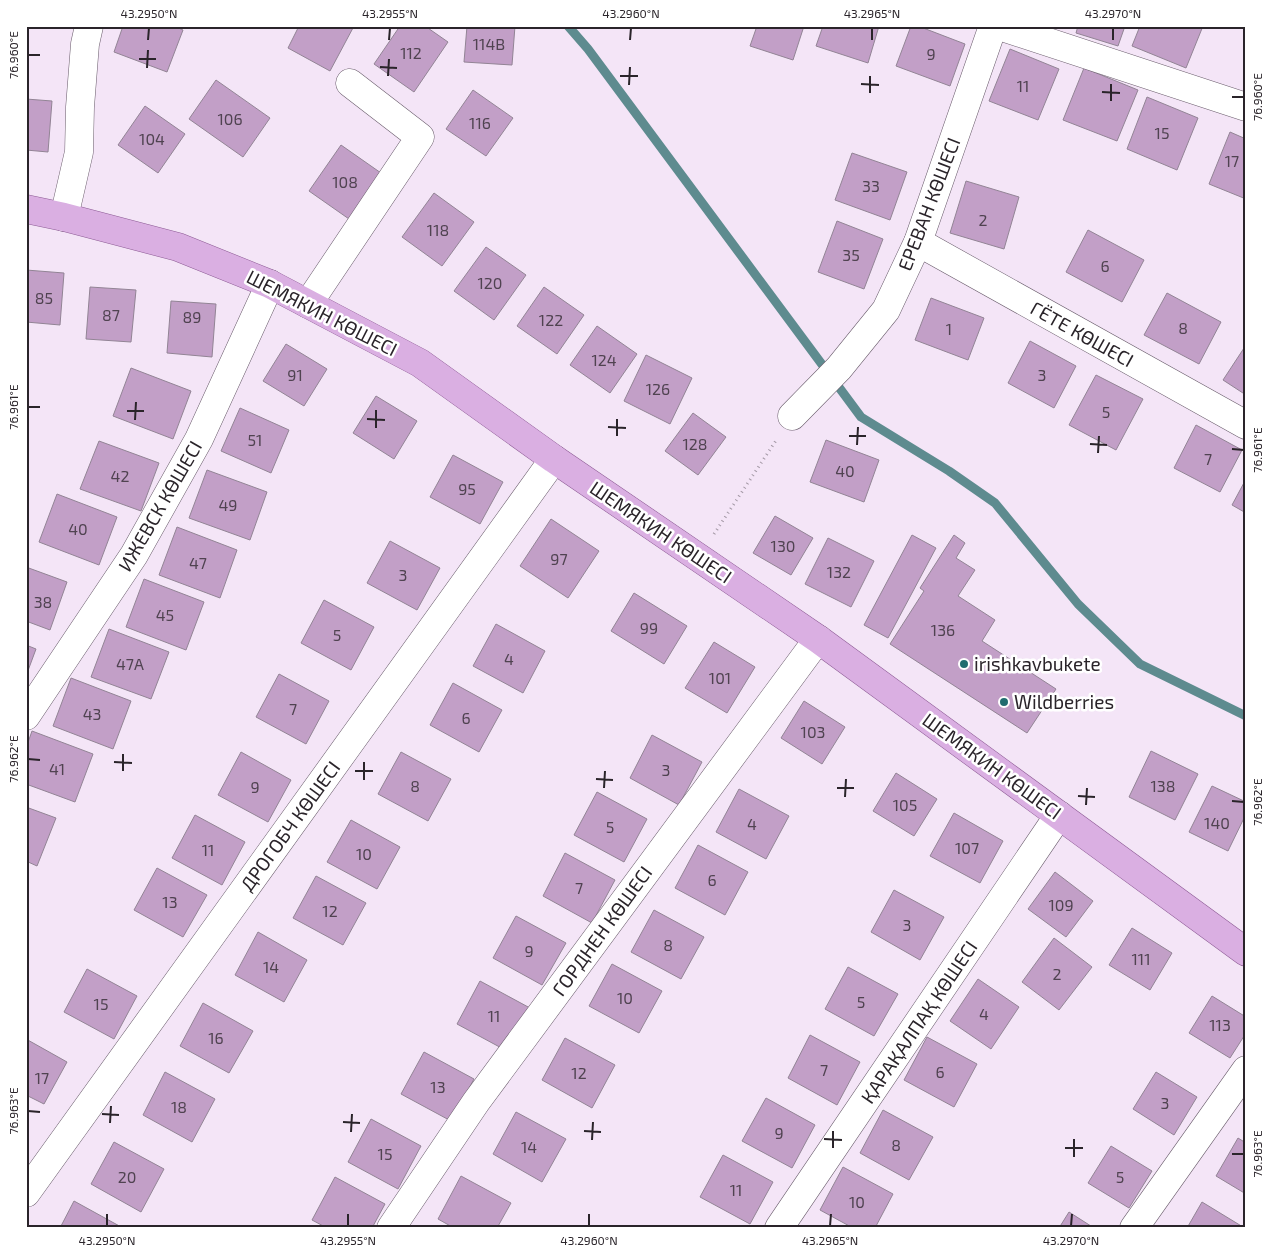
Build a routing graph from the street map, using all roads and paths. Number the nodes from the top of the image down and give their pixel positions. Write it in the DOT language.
graph roads {
  1 [pos="89,26"];
  2 [pos="994,26"];
  3 [pos="1000,26"];
  4 [pos="350,83"];
  5 [pos="1246,107"];
  6 [pos="26,209"];
  7 [pos="64,217"];
  8 [pos="918,242"];
  9 [pos="270,284"];
  10 [pos="308,304"];
  11 [pos="792,416"];
  12 [pos="1246,425"];
  13 [pos="554,458"];
  14 [pos="698,557"];
  15 [pos="818,639"];
  16 [pos="26,716"];
  17 [pos="1059,815"];
  18 [pos="1246,952"];
  19 [pos="1246,1070"];
  20 [pos="26,1193"];
  21 [pos="391,1228"];
  22 [pos="779,1228"];
  23 [pos="1134,1228"];
  1 -- 7 [label="street"];
  2 -- 8 [label="street, ЕРЕВАН КӨШЕСІ"];
  3 -- 5 [label="street"];
  4 -- 10 [label="street"];
  6 -- 7 [label="main road, ШЕМЯКИН КӨШЕСІ"];
  7 -- 9 [label="main road, ШЕМЯКИН КӨШЕСІ"];
  8 -- 11 [label="street, ЕРЕВАН КӨШЕСІ"];
  8 -- 12 [label="street, ГЁТЕ КӨШЕСІ"];
  9 -- 10 [label="main road, ШЕМЯКИН КӨШЕСІ"];
  9 -- 16 [label="street, ИЖЕВСК КӨШЕСІ"];
  10 -- 13 [label="main road, ШЕМЯКИН КӨШЕСІ"];
  11 -- 14 [label="path"];
  13 -- 14 [label="main road, ШЕМЯКИН КӨШЕСІ"];
  13 -- 20 [label="street, ДРОГОБЧ КӨШЕСІ"];
  14 -- 15 [label="main road, ШЕМЯКИН КӨШЕСІ"];
  15 -- 17 [label="main road, ШЕМЯКИН КӨШЕСІ"];
  15 -- 21 [label="street, ГОРДНЕН КӨШЕСІ"];
  17 -- 18 [label="main road, ШЕМЯКИН КӨШЕСІ"];
  17 -- 22 [label="street, ҚАРАҚАЛПАҚ КӨШЕСІ"];
  19 -- 23 [label="street"];
}
